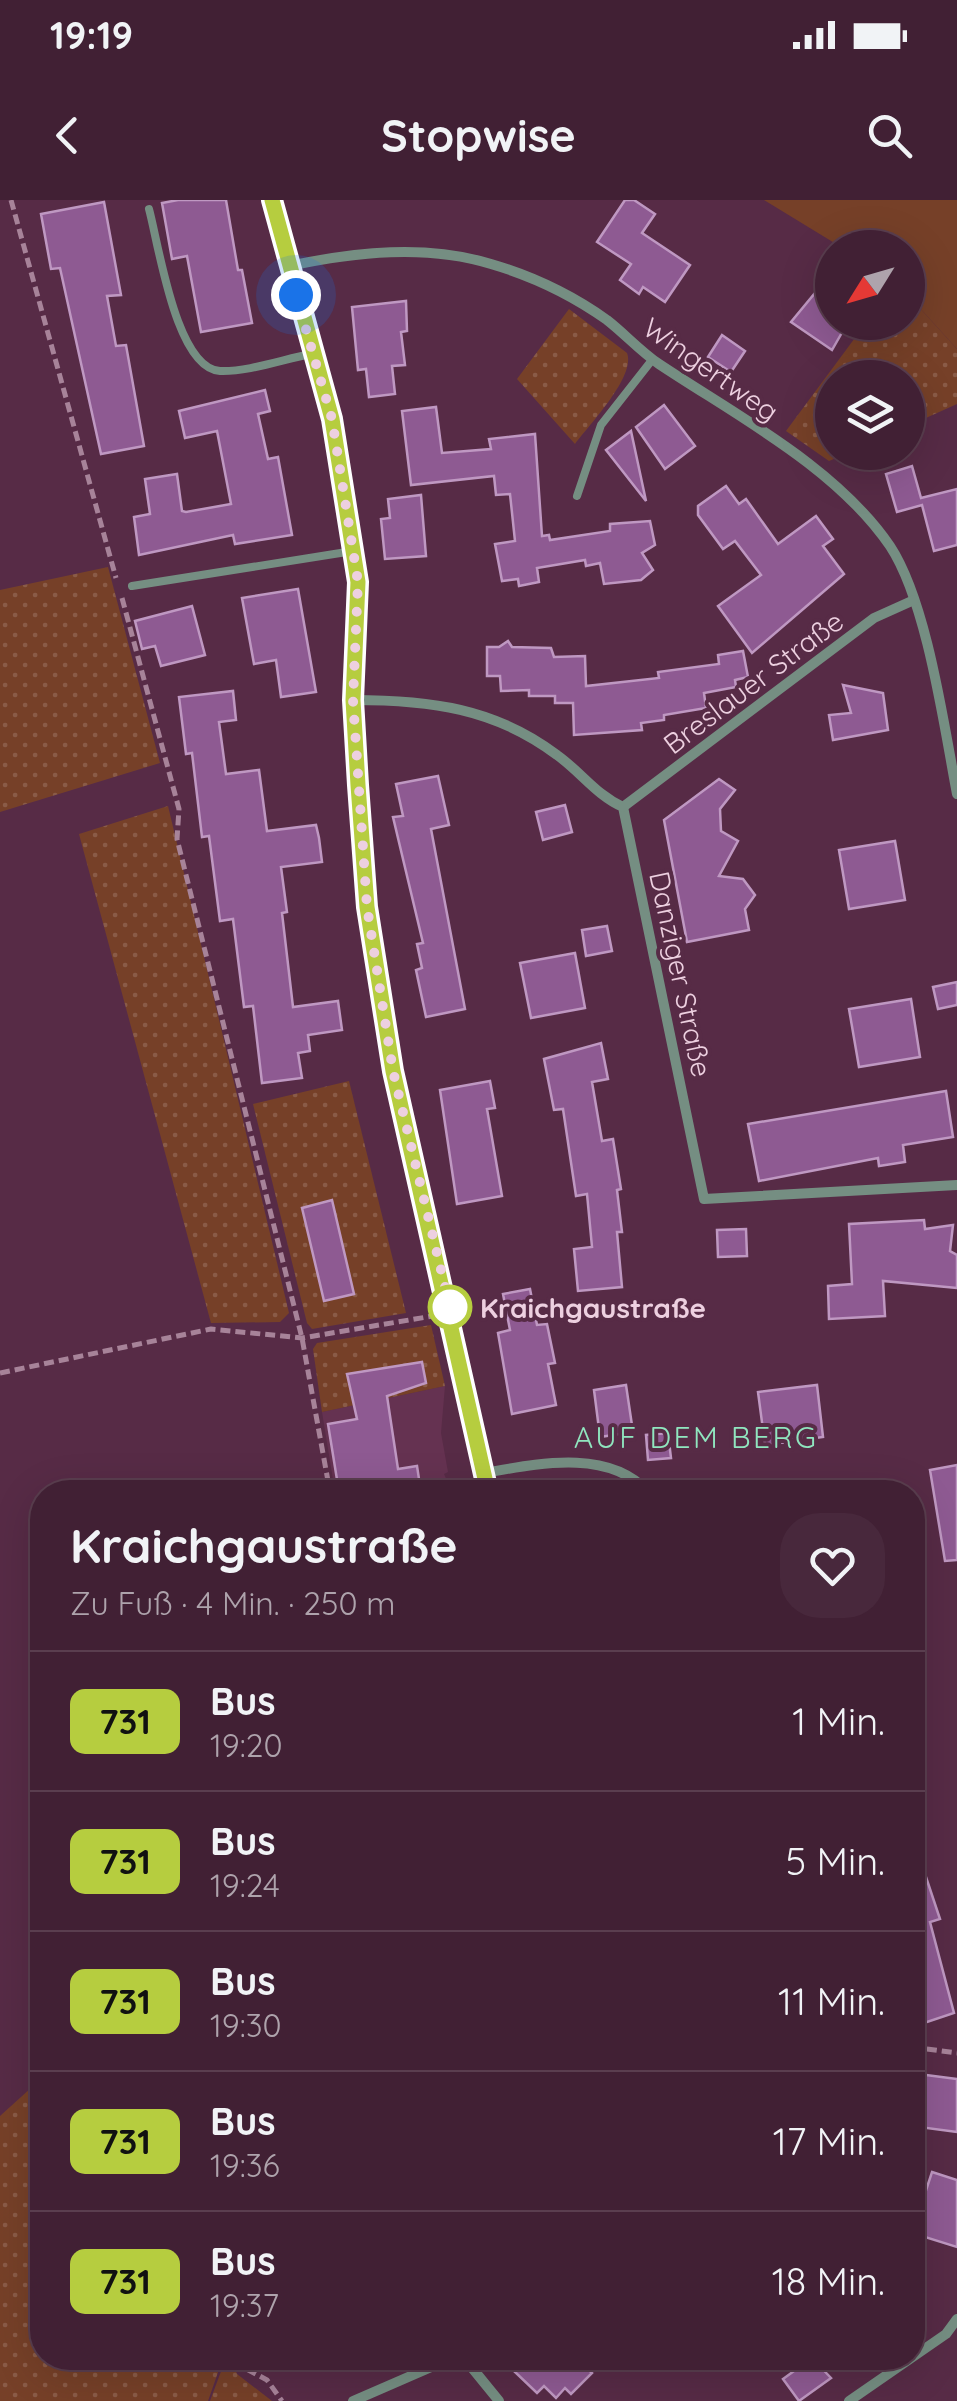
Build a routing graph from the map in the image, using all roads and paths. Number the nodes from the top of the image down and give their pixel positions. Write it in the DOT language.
graph roads {
  1 [pos="12,200"];
  2 [pos="272,200"];
  3 [pos="149,210"];
  4 [pos="289,266"];
  5 [pos="311,354"];
  6 [pos="652,360"];
  7 [pos="577,496"];
  8 [pos="354,551"];
  9 [pos="132,586"];
  10 [pos="914,600"];
  11 [pos="353,700"];
  12 [pos="957,794"];
  13 [pos="623,808"];
  14 [pos="957,1185"];
  15 [pos="451,1312"];
  16 [pos="302,1338"];
  17 [pos="0,1373"];
  18 [pos="484,1474"];
  19 [pos="328,1480"];
  20 [pos="485,1480"];
  21 [pos="629,1480"];
  22 [pos="925,2049"];
  23 [pos="957,2053"];
  24 [pos="957,2319"];
  25 [pos="925,2349"];
  26 [pos="249,2370"];
  27 [pos="424,2370"];
  28 [pos="474,2370"];
  29 [pos="894,2370"];
  30 [pos="282,2401"];
  31 [pos="353,2401"];
  32 [pos="500,2401"];
  33 [pos="849,2401"];
  1 -- 16 [label="path"];
  2 -- 4 [label="street"];
  3 -- 5 [label="lane"];
  4 -- 5 [label="street"];
  4 -- 6 [label="street, Wingertweg"];
  5 -- 8 [label="street"];
  6 -- 7 [label="lane"];
  6 -- 10 [label="street, Wingertweg"];
  8 -- 9 [label="lane"];
  8 -- 11 [label="street"];
  10 -- 12 [label="street, Wingertweg"];
  10 -- 13 [label="street, Breslauer Straße"];
  11 -- 13 [label="street"];
  11 -- 15 [label="street"];
  13 -- 14 [label="street, Danziger Straße"];
  15 -- 16 [label="path"];
  15 -- 18 [label="street"];
  16 -- 17 [label="path"];
  16 -- 19 [label="path"];
  18 -- 20 [label="street"];
  18 -- 21 [label="street"];
  22 -- 23 [label="path"];
  24 -- 25 [label="street"];
  26 -- 30 [label="path"];
  27 -- 31 [label="street"];
  28 -- 32 [label="street"];
  29 -- 33 [label="street"];
}
